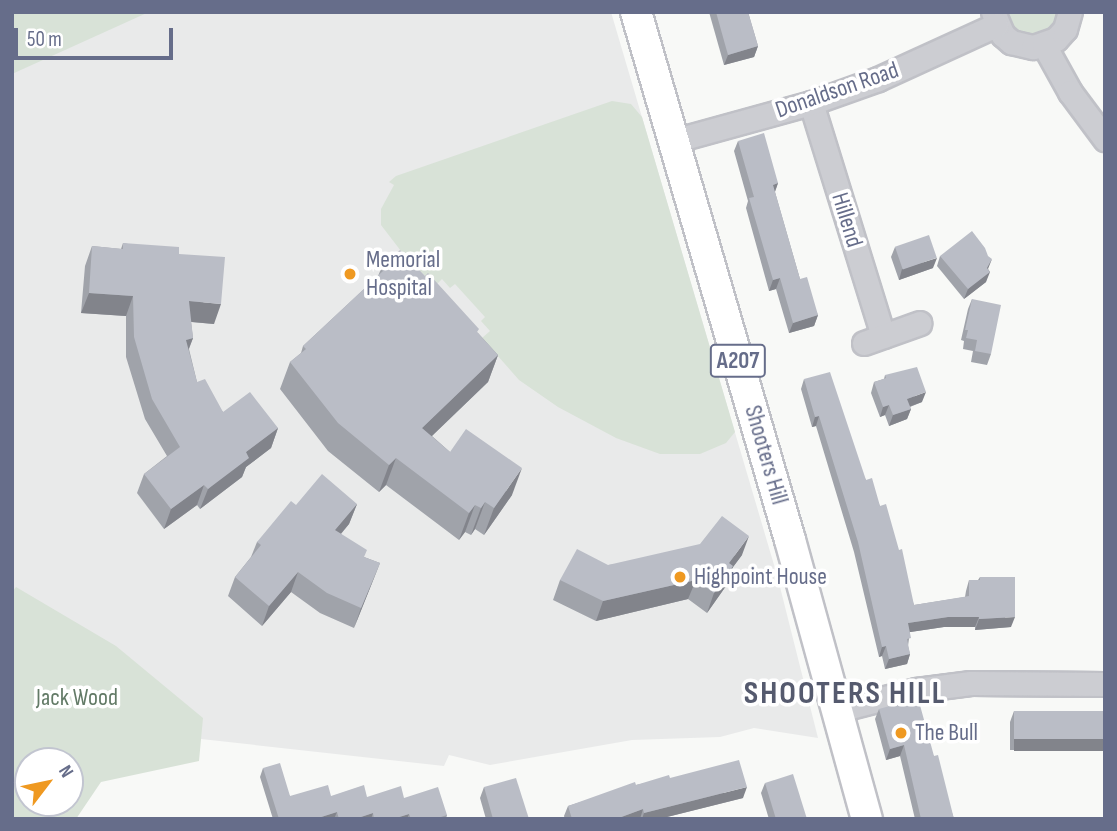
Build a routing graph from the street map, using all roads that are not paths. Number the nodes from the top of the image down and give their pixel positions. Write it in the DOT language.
graph roads {
  1 [pos="636,12"];
  2 [pos="1070,12"];
  3 [pos="995,19"];
  4 [pos="1044,45"];
  5 [pos="811,103"];
  6 [pos="1105,139"];
  7 [pos="673,141"];
  8 [pos="920,323"];
  9 [pos="1105,684"];
  10 [pos="838,710"];
  11 [pos="867,819"];
  1 -- 7 [label="main road, Shooters Hill / A207"];
  2 -- 4 [label="street"];
  3 -- 4 [label="street"];
  3 -- 5 [label="street, Donaldson Road"];
  4 -- 6 [label="street"];
  5 -- 7 [label="street, Donaldson Road"];
  5 -- 8 [label="street, Hillend"];
  7 -- 10 [label="main road, Shooters Hill / A207"];
  9 -- 10 [label="street"];
  10 -- 11 [label="main road, Shooters Hill / A207"];
}
